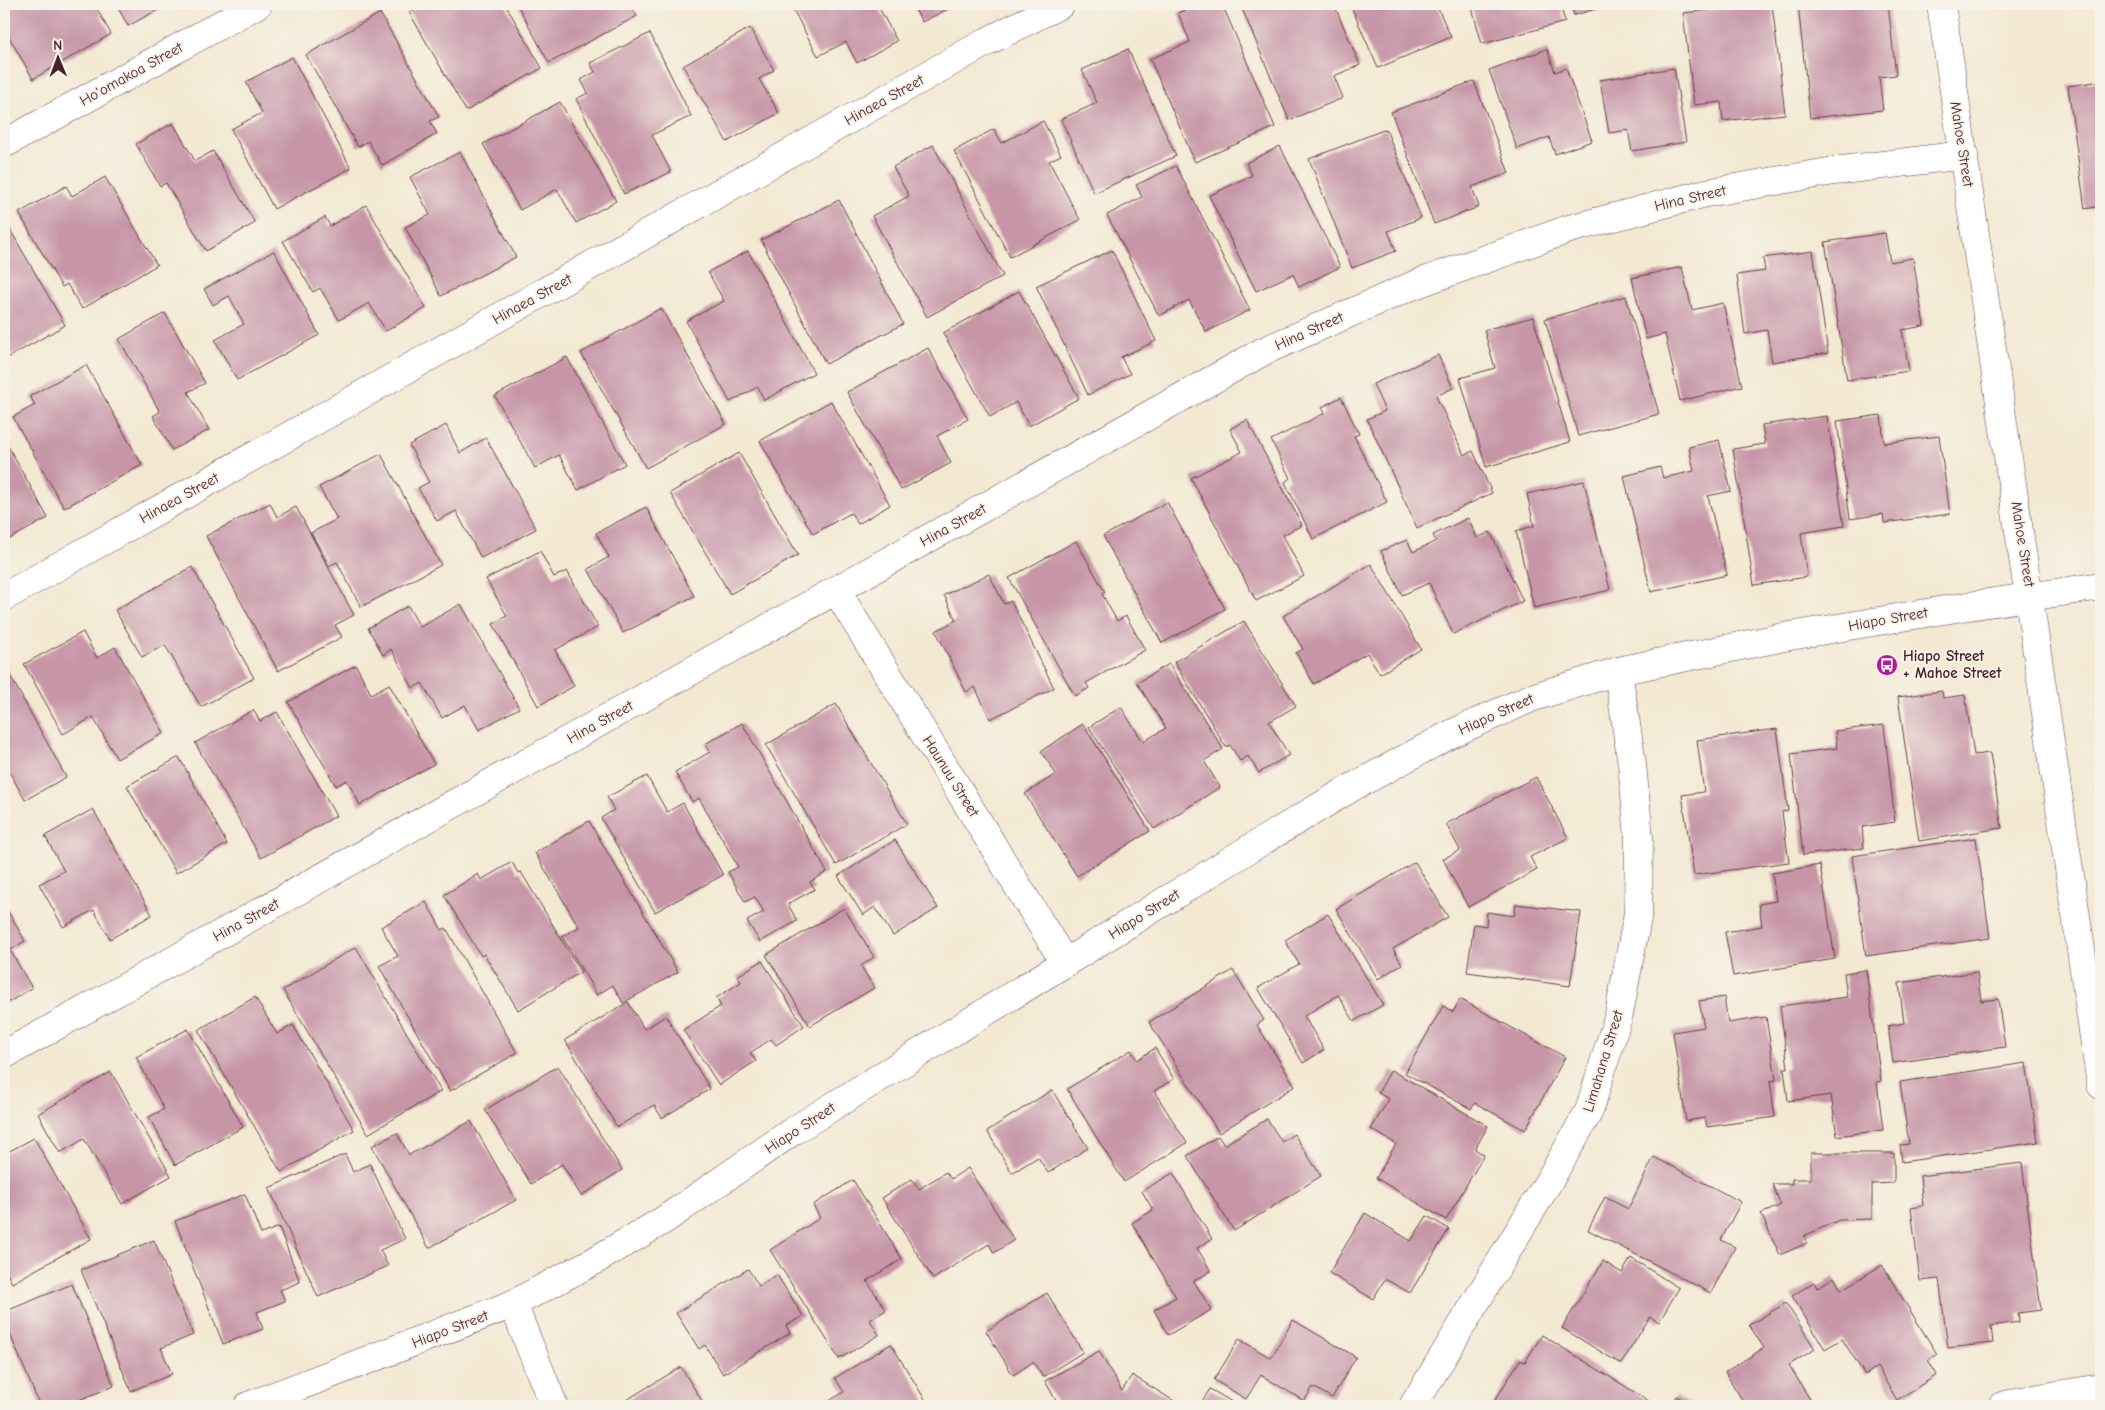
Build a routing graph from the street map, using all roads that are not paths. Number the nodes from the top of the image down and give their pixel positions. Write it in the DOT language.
graph roads {
  1 [pos="258,4"];
  2 [pos="1061,4"];
  3 [pos="1941,4"];
  4 [pos="4,144"];
  5 [pos="1964,155"];
  6 [pos="2101,586"];
  7 [pos="836,590"];
  8 [pos="2030,596"];
  9 [pos="4,597"];
  10 [pos="1618,671"];
  11 [pos="1065,962"];
  12 [pos="4,1055"];
  13 [pos="2101,1085"];
  14 [pos="512,1304"];
  15 [pos="2101,1388"];
  16 [pos="248,1406"];
  17 [pos="554,1406"];
  18 [pos="1413,1406"];
  19 [pos="2002,1406"];
  1 -- 4 [label="street, Ho'omakoa Street"];
  2 -- 9 [label="street, Hinaea Street"];
  3 -- 5 [label="street, Mahoe Street"];
  5 -- 7 [label="street, Hina Street"];
  5 -- 8 [label="street, Mahoe Street"];
  6 -- 8 [label="street, Hiapo Street"];
  7 -- 11 [label="street, Haunuu Street"];
  7 -- 12 [label="street, Hina Street"];
  8 -- 10 [label="street, Hiapo Street"];
  8 -- 13 [label="street, Mahoe Street"];
  10 -- 11 [label="street, Hiapo Street"];
  10 -- 18 [label="street, Limahana Street"];
  11 -- 14 [label="street, Hiapo Street"];
  14 -- 16 [label="street, Hiapo Street"];
  14 -- 17 [label="street"];
  15 -- 19 [label="street"];
}
